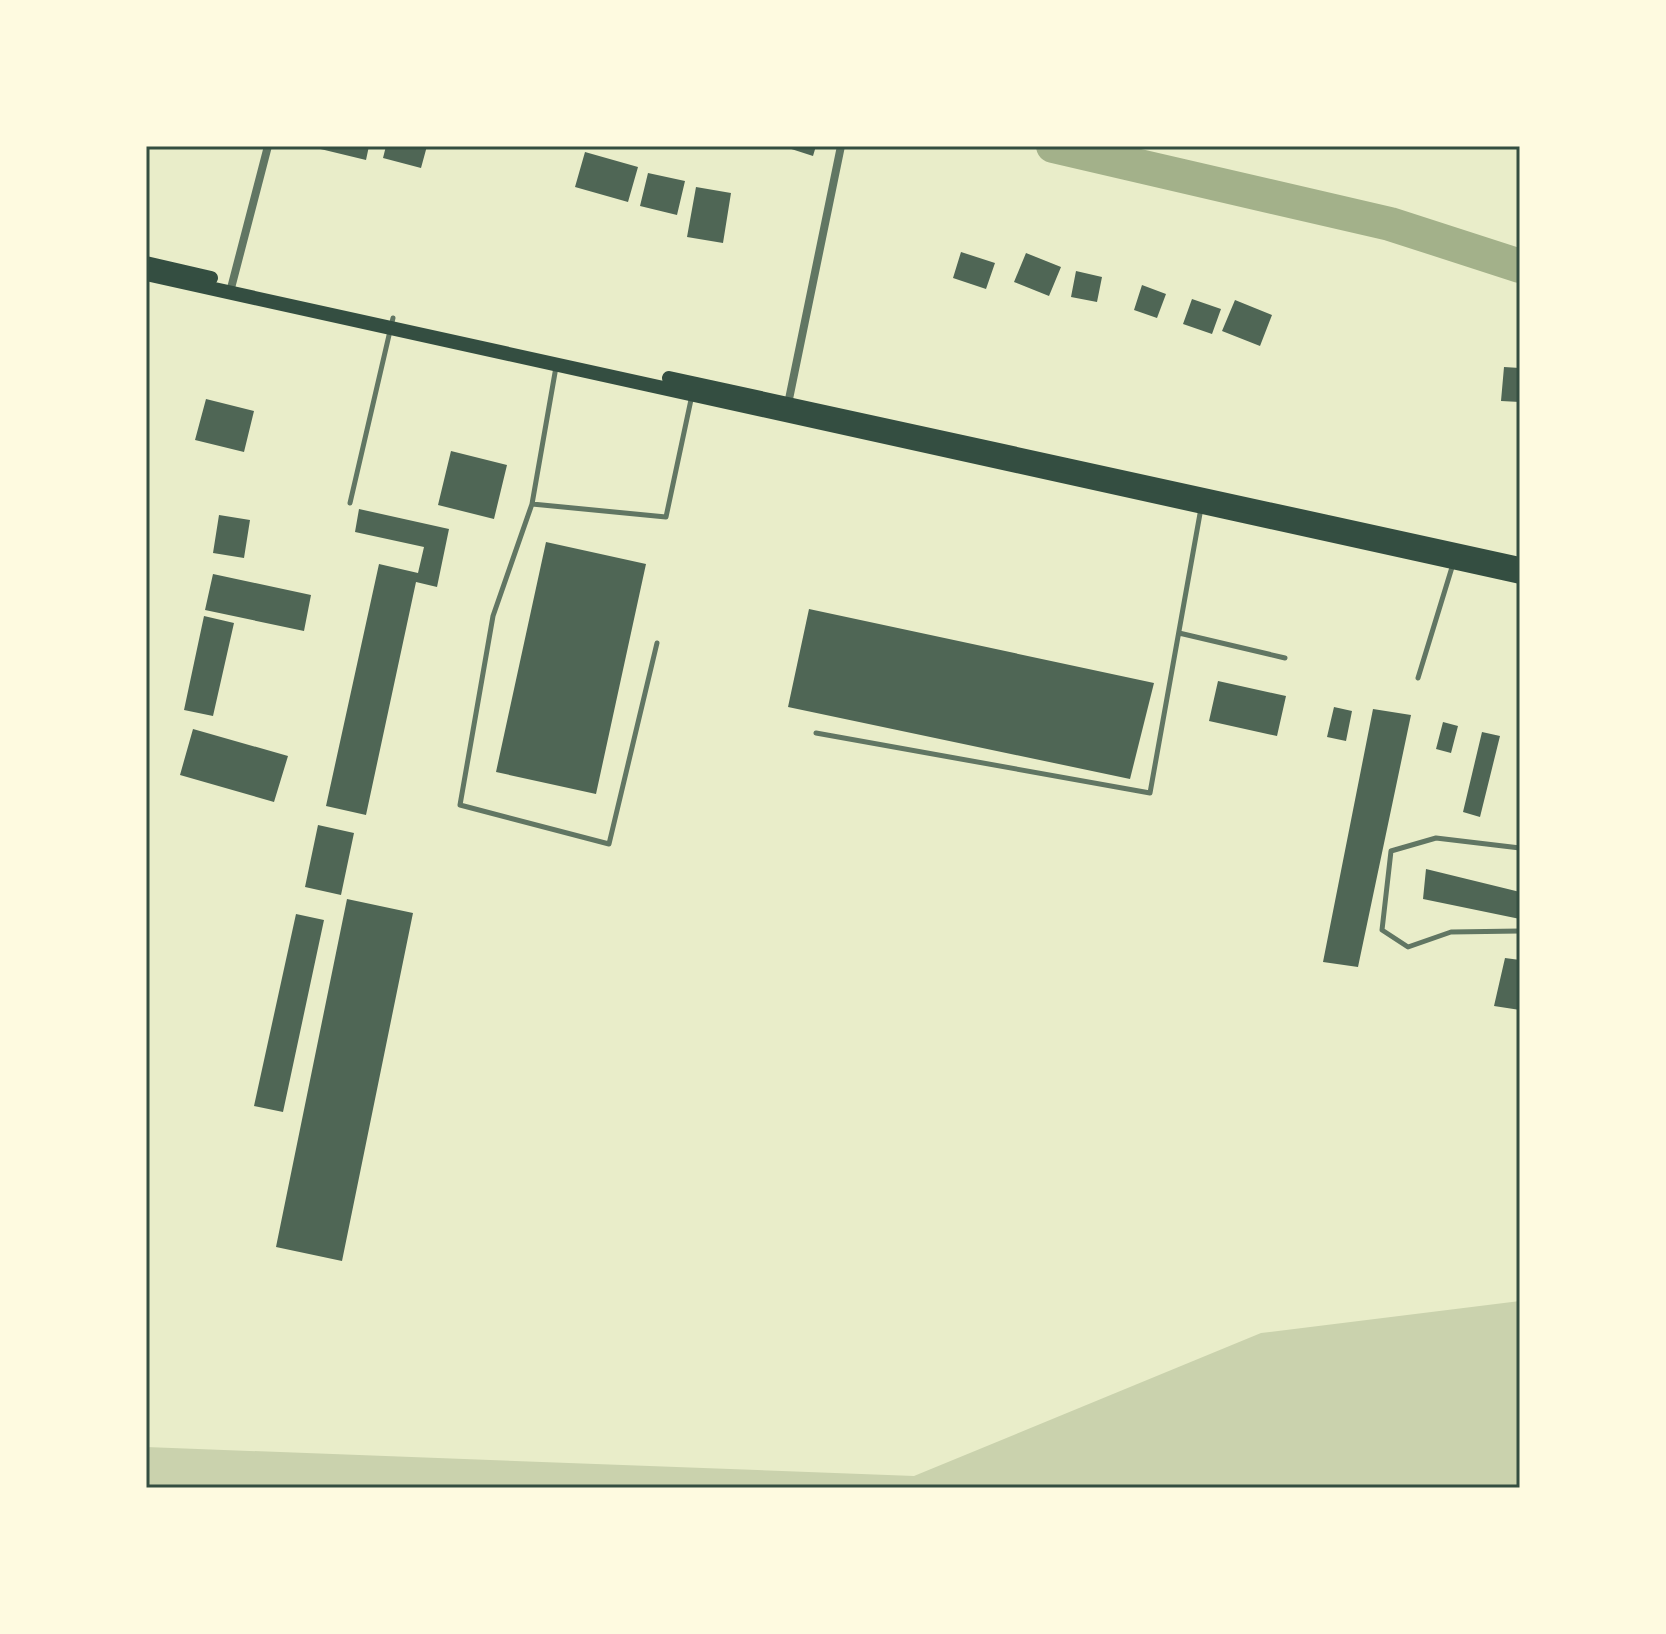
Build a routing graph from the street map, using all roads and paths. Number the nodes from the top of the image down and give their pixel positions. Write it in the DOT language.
graph roads {
  1 [pos="268,146"];
  2 [pos="841,146"];
  3 [pos="146,263"];
  4 [pos="146,274"];
  5 [pos="231,288"];
  6 [pos="392,323"];
  7 [pos="557,364"];
  8 [pos="692,394"];
  9 [pos="788,404"];
  10 [pos="350,503"];
  11 [pos="532,504"];
  12 [pos="1201,507"];
  13 [pos="1453,563"];
  14 [pos="1520,564"];
  15 [pos="1520,577"];
  16 [pos="1179,633"];
  17 [pos="657,643"];
  18 [pos="1285,658"];
  19 [pos="1418,678"];
  20 [pos="816,733"];
  21 [pos="1520,848"];
  22 [pos="1520,931"];
  1 -- 5 [label="street"];
  2 -- 9 [label="street"];
  3 -- 5 [label="main road"];
  4 -- 5 [label="main road"];
  5 -- 6 [label="main road"];
  6 -- 7 [label="main road"];
  6 -- 9 [label="main road"];
  6 -- 10 [label="lane"];
  7 -- 8 [label="main road"];
  7 -- 11 [label="lane"];
  8 -- 11 [label="lane"];
  8 -- 12 [label="main road"];
  9 -- 14 [label="main road"];
  11 -- 17 [label="lane"];
  12 -- 13 [label="main road"];
  12 -- 16 [label="lane"];
  13 -- 15 [label="main road"];
  13 -- 19 [label="lane"];
  16 -- 18 [label="lane"];
  16 -- 20 [label="lane"];
  21 -- 22 [label="lane"];
}
